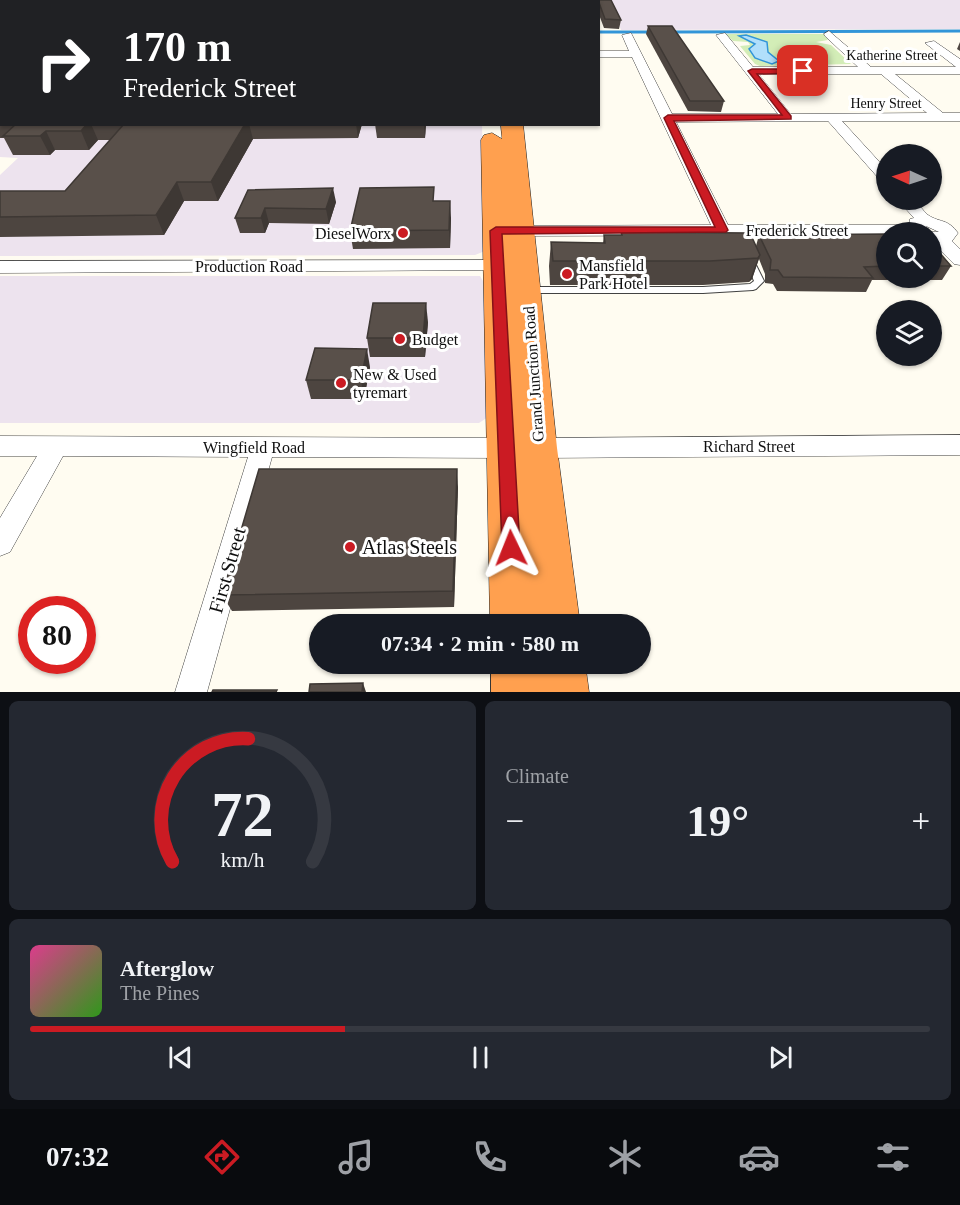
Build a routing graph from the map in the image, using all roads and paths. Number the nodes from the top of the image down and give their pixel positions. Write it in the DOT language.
graph roads {
  1 [pos="721,34"];
  2 [pos="829,34"];
  3 [pos="627,35"];
  4 [pos="930,43"];
  5 [pos="600,54"];
  6 [pos="636,54"];
  7 [pos="960,64"];
  8 [pos="868,70"];
  9 [pos="883,70"];
  10 [pos="960,70"];
  11 [pos="752,71"];
  12 [pos="940,117"];
  13 [pos="960,117"];
  14 [pos="668,118"];
  15 [pos="788,118"];
  16 [pos="832,118"];
  17 [pos="492,126"];
  18 [pos="512,126"];
  19 [pos="876,167"];
  20 [pos="915,210"];
  21 [pos="927,222"];
  22 [pos="509,231"];
  23 [pos="876,232"];
  24 [pos="732,233"];
  25 [pos="942,239"];
  26 [pos="744,248"];
  27 [pos="960,260"];
  28 [pos="498,266"];
  29 [pos="0,267"];
  30 [pos="526,290"];
  31 [pos="960,445"];
  32 [pos="0,446"];
  33 [pos="56,446"];
  34 [pos="263,447"];
  35 [pos="523,448"];
  36 [pos="0,543"];
  37 [pos="515,614"];
  38 [pos="554,614"];
  39 [pos="516,674"];
  40 [pos="561,674"];
  41 [pos="191,692"];
  42 [pos="517,692"];
  43 [pos="563,692"];
  1 -- 11 [label="street"];
  2 -- 8 [label="street"];
  3 -- 6 [label="street"];
  4 -- 7 [label="street"];
  5 -- 6 [label="street"];
  6 -- 14 [label="street"];
  8 -- 9 [label="street, Katherine Street"];
  8 -- 11 [label="street, Katherine Street"];
  9 -- 10 [label="street, Katherine Street"];
  9 -- 12 [label="street"];
  11 -- 15 [label="street"];
  12 -- 13 [label="street, Henry Street"];
  12 -- 16 [label="street, Henry Street"];
  14 -- 15 [label="street, Henry Street"];
  14 -- 24 [label="street"];
  15 -- 16 [label="street, Henry Street"];
  16 -- 19 [label="street"];
  17 -- 22 [label="highway, Grand Junction Road"];
  18 -- 22 [label="highway, Grand Junction Road"];
  20 -- 21 [label="street"];
  22 -- 24 [label="street, Frederick Street"];
  22 -- 28 [label="highway, Grand Junction Road"];
  22 -- 30 [label="highway, Grand Junction Road"];
  23 -- 24 [label="street, Frederick Street"];
  25 -- 27 [label="street"];
  26 -- 30 [label="lane"];
  28 -- 29 [label="street, Production Road"];
  28 -- 35 [label="highway, Grand Junction Road"];
  30 -- 35 [label="highway, Grand Junction Road"];
  31 -- 35 [label="street, Richard Street"];
  32 -- 33 [label="street, Wingfield Road"];
  33 -- 34 [label="street, Wingfield Road"];
  33 -- 36 [label="street"];
  34 -- 35 [label="street, Wingfield Road"];
  34 -- 41 [label="street, First Street"];
  35 -- 37 [label="highway, Grand Junction Road"];
  35 -- 38 [label="highway, Grand Junction Road"];
  39 -- 42 [label="highway"];
  40 -- 43 [label="highway"];
}
